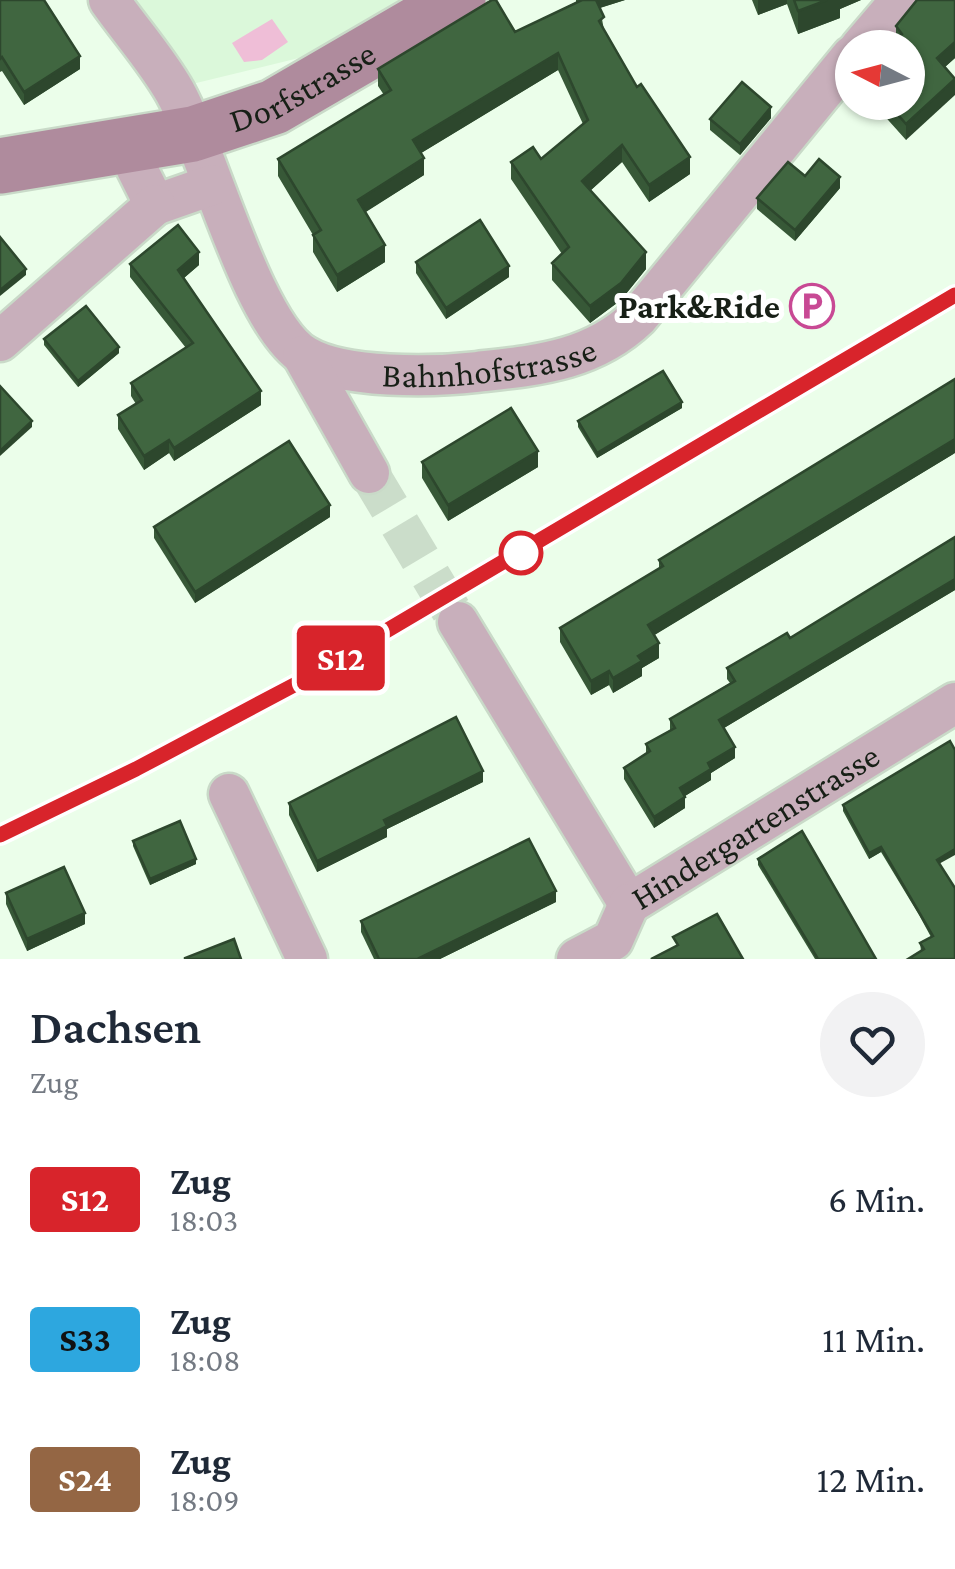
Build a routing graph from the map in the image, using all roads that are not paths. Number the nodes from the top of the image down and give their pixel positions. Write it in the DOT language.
graph roads {
  1 [pos="108,0"];
  2 [pos="458,0"];
  3 [pos="901,0"];
  4 [pos="875,30"];
  5 [pos="835,77"];
  6 [pos="194,134"];
  7 [pos="133,145"];
  8 [pos="0,166"];
  9 [pos="212,185"];
  10 [pos="155,206"];
  11 [pos="0,340"];
  12 [pos="303,356"];
  13 [pos="369,473"];
  14 [pos="458,622"];
  15 [pos="955,703"];
  16 [pos="229,794"];
  17 [pos="629,904"];
  18 [pos="307,959"];
  19 [pos="578,959"];
  1 -- 6 [label="street"];
  2 -- 6 [label="street, Dorfstrasse"];
  3 -- 4 [label="street"];
  5 -- 12 [label="street, Bahnhofstrasse"];
  6 -- 7 [label="street, Dorfstrasse"];
  6 -- 9 [label="street"];
  7 -- 8 [label="street, Dorfstrasse"];
  7 -- 10 [label="street"];
  9 -- 10 [label="street"];
  9 -- 12 [label="street"];
  10 -- 11 [label="street"];
  12 -- 13 [label="street"];
  14 -- 17 [label="street, Hindergartenstrasse"];
  15 -- 17 [label="street, Hindergartenstrasse"];
  16 -- 18 [label="street"];
  17 -- 19 [label="street"];
}
